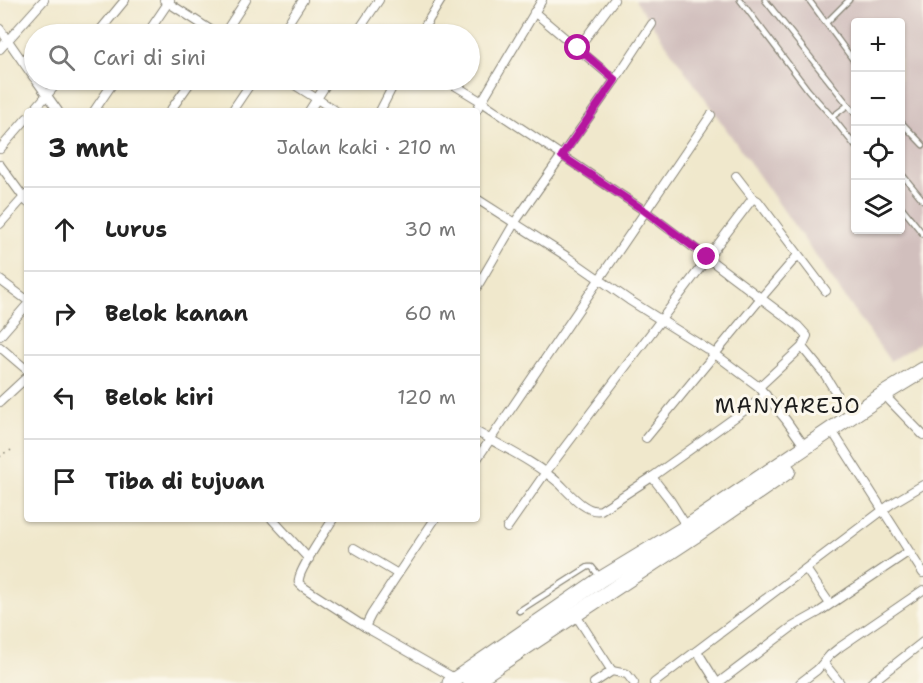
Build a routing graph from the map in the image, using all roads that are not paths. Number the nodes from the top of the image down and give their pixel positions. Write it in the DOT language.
graph roads {
  1 [pos="44,0"];
  2 [pos="125,0"];
  3 [pos="246,0"];
  4 [pos="303,0"];
  5 [pos="379,0"];
  6 [pos="441,0"];
  7 [pos="542,0"];
  8 [pos="614,0"];
  9 [pos="740,0"];
  10 [pos="765,0"];
  11 [pos="809,0"];
  12 [pos="849,0"];
  13 [pos="168,1"];
  14 [pos="534,12"];
  15 [pos="827,22"];
  16 [pos="105,24"];
  17 [pos="153,24"];
  18 [pos="202,24"];
  19 [pos="230,24"];
  20 [pos="287,24"];
  21 [pos="363,24"];
  22 [pos="426,24"];
  23 [pos="652,24"];
  24 [pos="0,29"];
  25 [pos="8,39"];
  26 [pos="578,48"];
  27 [pos="0,49"];
  28 [pos="851,58"];
  29 [pos="24,63"];
  30 [pos="615,80"];
  31 [pos="43,90"];
  32 [pos="52,90"];
  33 [pos="108,90"];
  34 [pos="185,90"];
  35 [pos="246,90"];
  36 [pos="303,90"];
  37 [pos="323,90"];
  38 [pos="391,90"];
  39 [pos="462,90"];
  40 [pos="47,96"];
  41 [pos="318,99"];
  42 [pos="482,102"];
  43 [pos="848,105"];
  44 [pos="36,108"];
  45 [pos="56,108"];
  46 [pos="96,108"];
  47 [pos="172,108"];
  48 [pos="234,108"];
  49 [pos="311,108"];
  50 [pos="332,108"];
  51 [pos="382,108"];
  52 [pos="478,108"];
  53 [pos="851,109"];
  54 [pos="711,115"];
  55 [pos="832,117"];
  56 [pos="24,121"];
  57 [pos="905,126"];
  58 [pos="851,142"];
  59 [pos="923,145"];
  60 [pos="0,149"];
  61 [pos="562,156"];
  62 [pos="0,165"];
  63 [pos="736,177"];
  64 [pos="905,178"];
  65 [pos="24,195"];
  66 [pos="753,198"];
  67 [pos="24,200"];
  68 [pos="923,200"];
  69 [pos="480,201"];
  70 [pos="645,211"];
  71 [pos="905,211"];
  72 [pos="515,222"];
  73 [pos="0,224"];
  74 [pos="923,234"];
  75 [pos="798,255"];
  76 [pos="707,257"];
  77 [pos="0,280"];
  78 [pos="599,280"];
  79 [pos="480,282"];
  80 [pos="826,291"];
  81 [pos="24,298"];
  82 [pos="760,298"];
  83 [pos="24,308"];
  84 [pos="661,320"];
  85 [pos="0,336"];
  86 [pos="0,346"];
  87 [pos="802,346"];
  88 [pos="715,354"];
  89 [pos="24,367"];
  90 [pos="923,370"];
  91 [pos="24,380"];
  92 [pos="923,382"];
  93 [pos="759,387"];
  94 [pos="836,393"];
  95 [pos="766,395"];
  96 [pos="890,401"];
  97 [pos="0,402"];
  98 [pos="480,434"];
  99 [pos="923,435"];
  100 [pos="836,437"];
  101 [pos="646,438"];
  102 [pos="490,439"];
  103 [pos="805,447"];
  104 [pos="480,454"];
  105 [pos="546,472"];
  106 [pos="652,477"];
  107 [pos="923,485"];
  108 [pos="883,512"];
  109 [pos="274,522"];
  110 [pos="331,522"];
  111 [pos="433,522"];
  112 [pos="687,527"];
  113 [pos="507,528"];
  114 [pos="354,548"];
  115 [pos="908,552"];
  116 [pos="307,562"];
  117 [pos="806,568"];
  118 [pos="923,573"];
  119 [pos="398,574"];
  120 [pos="601,579"];
  121 [pos="923,590"];
  122 [pos="830,604"];
  123 [pos="519,611"];
  124 [pos="575,614"];
  125 [pos="368,621"];
  126 [pos="923,642"];
  127 [pos="697,651"];
  128 [pos="825,663"];
  129 [pos="612,670"];
  130 [pos="469,681"];
  131 [pos="594,683"];
  132 [pos="634,683"];
  133 [pos="654,683"];
  134 [pos="717,683"];
  135 [pos="800,683"];
  136 [pos="840,683"];
  137 [pos="871,683"];
  1 -- 25 [label="street"];
  2 -- 16 [label="street"];
  3 -- 19 [label="street"];
  4 -- 20 [label="street"];
  5 -- 21 [label="street"];
  6 -- 22 [label="street"];
  7 -- 14 [label="street"];
  8 -- 26 [label="street"];
  9 -- 55 [label="lane"];
  10 -- 43 [label="lane"];
  11 -- 15 [label="lane"];
  12 -- 15 [label="lane"];
  13 -- 17 [label="street"];
  13 -- 18 [label="street"];
  14 -- 26 [label="street"];
  14 -- 42 [label="street"];
  15 -- 28 [label="lane"];
  23 -- 30 [label="street"];
  24 -- 25 [label="street"];
  25 -- 27 [label="street"];
  25 -- 29 [label="street"];
  26 -- 30 [label="street"];
  30 -- 61 [label="street"];
  31 -- 40 [label="street"];
  32 -- 40 [label="street"];
  33 -- 46 [label="street"];
  34 -- 47 [label="street"];
  35 -- 48 [label="street"];
  36 -- 41 [label="street"];
  37 -- 41 [label="street"];
  38 -- 51 [label="street"];
  39 -- 42 [label="street"];
  40 -- 44 [label="street"];
  40 -- 45 [label="street"];
  41 -- 49 [label="street"];
  41 -- 50 [label="street"];
  42 -- 52 [label="street"];
  42 -- 61 [label="street"];
  43 -- 53 [label="lane"];
  43 -- 55 [label="lane"];
  54 -- 70 [label="street"];
  55 -- 58 [label="lane"];
  56 -- 60 [label="street"];
  57 -- 59 [label="lane"];
  61 -- 70 [label="street"];
  61 -- 72 [label="street"];
  62 -- 65 [label="street"];
  63 -- 66 [label="street"];
  64 -- 68 [label="lane"];
  66 -- 75 [label="street"];
  66 -- 76 [label="street"];
  67 -- 73 [label="street"];
  69 -- 72 [label="street"];
  70 -- 76 [label="street"];
  70 -- 78 [label="street"];
  71 -- 74 [label="lane"];
  72 -- 78 [label="street"];
  72 -- 79 [label="street"];
  75 -- 80 [label="street"];
  75 -- 82 [label="street"];
  76 -- 82 [label="street"];
  76 -- 84 [label="street"];
  77 -- 81 [label="street"];
  78 -- 84 [label="street"];
  78 -- 102 [label="street"];
  82 -- 87 [label="street"];
  82 -- 88 [label="street"];
  83 -- 85 [label="street"];
  84 -- 88 [label="street"];
  84 -- 105 [label="street"];
  86 -- 89 [label="street"];
  87 -- 93 [label="street"];
  87 -- 94 [label="street"];
  88 -- 93 [label="street"];
  88 -- 101 [label="street"];
  90 -- 103 [label="highway"];
  91 -- 97 [label="street"];
  92 -- 96 [label="highway"];
  93 -- 95 [label="street"];
  95 -- 103 [label="street"];
  95 -- 106 [label="street"];
  96 -- 99 [label="street"];
  96 -- 100 [label="highway"];
  98 -- 102 [label="street"];
  100 -- 108 [label="street"];
  100 -- 124 [label="highway"];
  102 -- 104 [label="street"];
  102 -- 105 [label="street"];
  103 -- 112 [label="highway"];
  105 -- 106 [label="street"];
  105 -- 113 [label="street"];
  106 -- 112 [label="street"];
  107 -- 108 [label="street"];
  108 -- 115 [label="street"];
  108 -- 117 [label="street"];
  109 -- 116 [label="street"];
  110 -- 116 [label="street"];
  111 -- 119 [label="street"];
  112 -- 120 [label="highway"];
  114 -- 119 [label="street"];
  115 -- 118 [label="street"];
  115 -- 122 [label="street"];
  116 -- 125 [label="street"];
  117 -- 122 [label="street"];
  117 -- 127 [label="street"];
  119 -- 125 [label="street"];
  120 -- 123 [label="lane"];
  120 -- 130 [label="highway"];
  121 -- 128 [label="street"];
  122 -- 134 [label="street"];
  124 -- 129 [label="street"];
  124 -- 130 [label="highway"];
  125 -- 130 [label="street"];
  126 -- 137 [label="street"];
  127 -- 133 [label="street"];
  127 -- 134 [label="street"];
  128 -- 135 [label="street"];
  128 -- 136 [label="street"];
  129 -- 131 [label="street"];
  129 -- 132 [label="street"];
}
